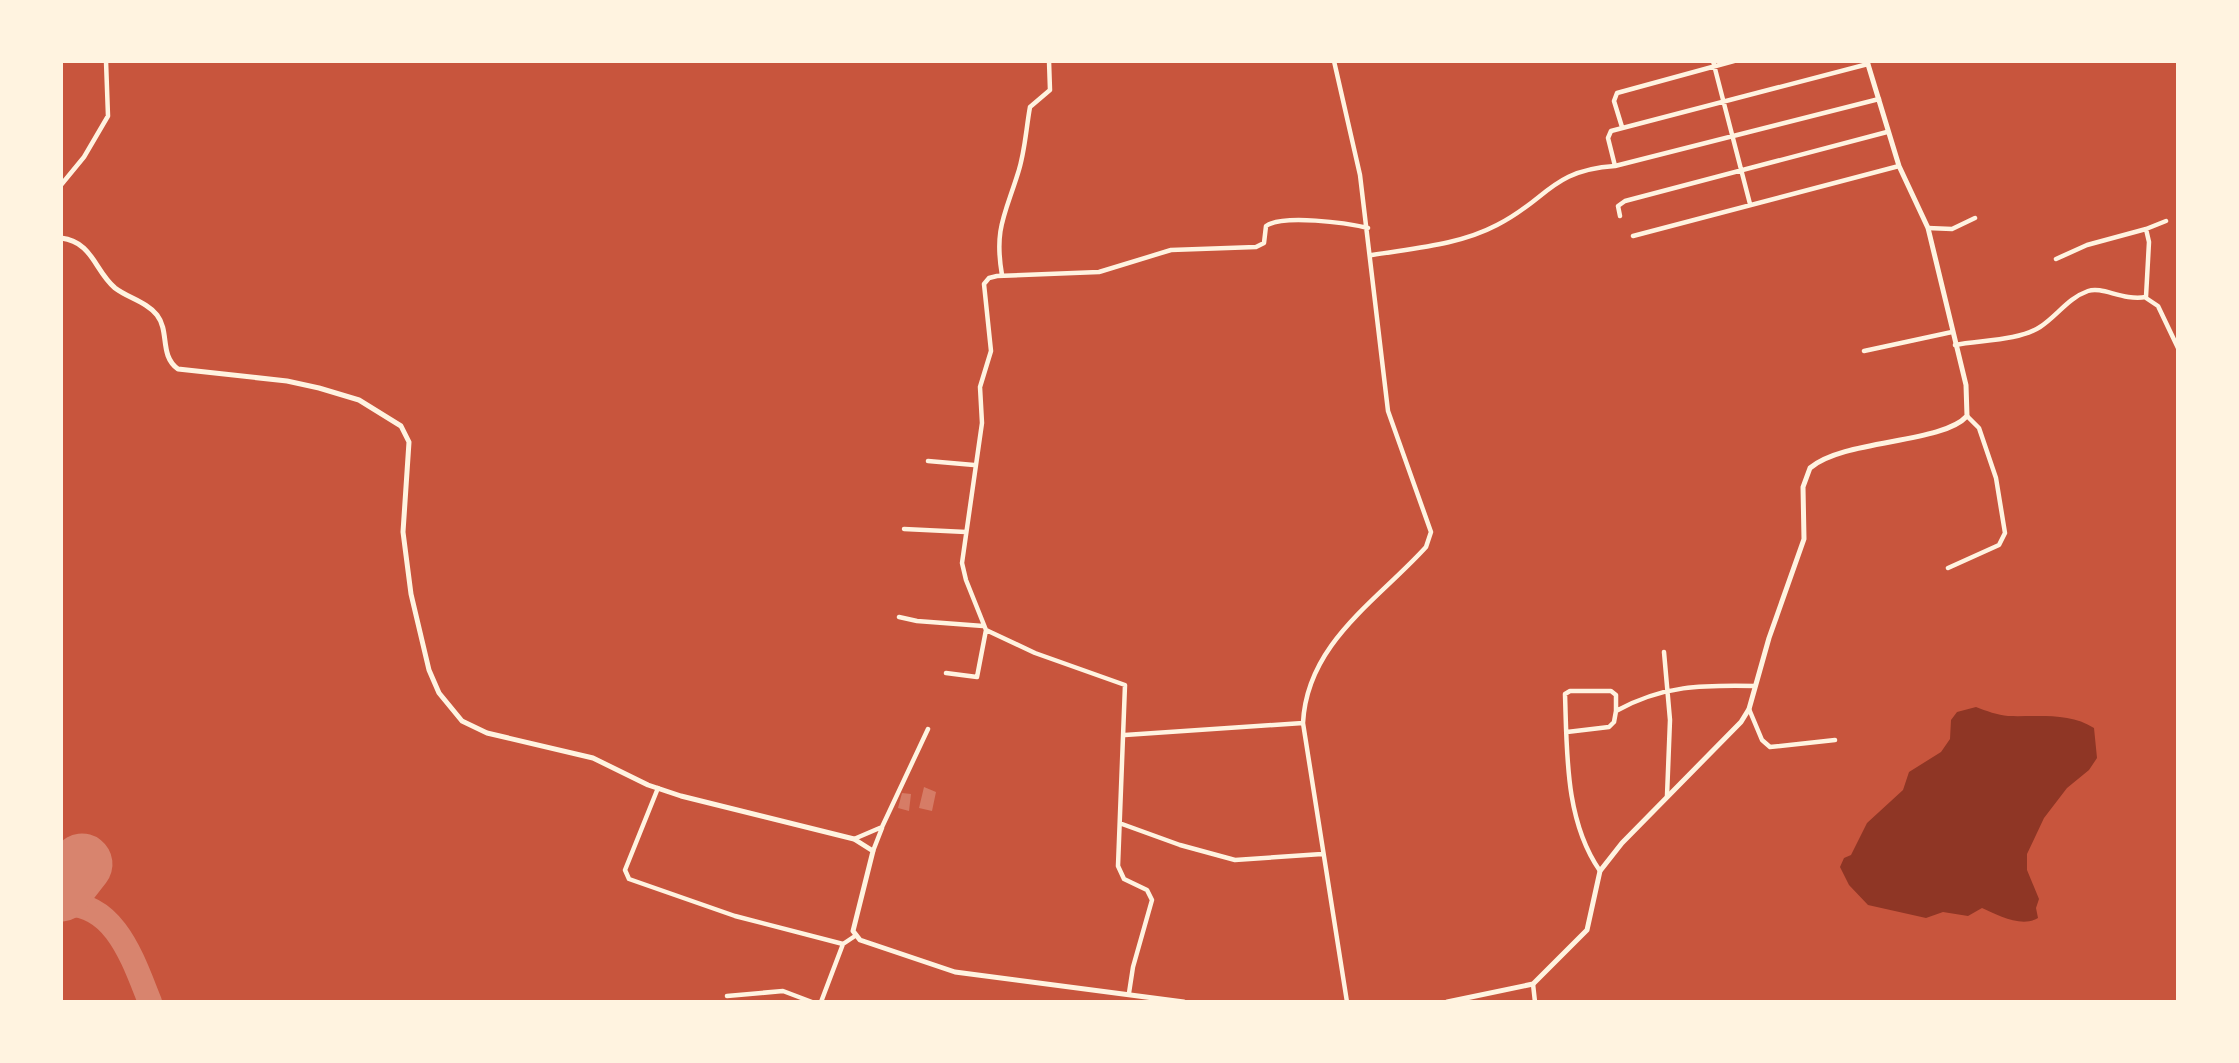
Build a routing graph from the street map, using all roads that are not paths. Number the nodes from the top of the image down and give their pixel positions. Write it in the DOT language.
graph roads {
  1 [pos="107,61"];
  2 [pos="1049,61"];
  3 [pos="1334,61"];
  4 [pos="1734,61"];
  5 [pos="1868,63"];
  6 [pos="1713,64"];
  7 [pos="1879,99"];
  8 [pos="1723,101"];
  9 [pos="1622,127"];
  10 [pos="1887,132"];
  11 [pos="1731,136"];
  12 [pos="1615,166"];
  13 [pos="1899,166"];
  14 [pos="1742,171"];
  15 [pos="61,186"];
  16 [pos="1750,204"];
  17 [pos="1620,216"];
  18 [pos="1975,218"];
  19 [pos="2166,221"];
  20 [pos="1368,228"];
  21 [pos="1928,228"];
  22 [pos="2146,229"];
  23 [pos="1633,236"];
  24 [pos="61,238"];
  25 [pos="1372,255"];
  26 [pos="2056,259"];
  27 [pos="1002,275"];
  28 [pos="2146,298"];
  29 [pos="1952,332"];
  30 [pos="1955,345"];
  31 [pos="2178,348"];
  32 [pos="1864,351"];
  33 [pos="1966,416"];
  34 [pos="928,461"];
  35 [pos="974,465"];
  36 [pos="904,529"];
  37 [pos="966,532"];
  38 [pos="1948,568"];
  39 [pos="899,617"];
  40 [pos="985,628"];
  41 [pos="1664,652"];
  42 [pos="946,673"];
  43 [pos="1755,686"];
  44 [pos="1668,689"];
  45 [pos="1749,709"];
  46 [pos="1616,710"];
  47 [pos="1303,723"];
  48 [pos="928,729"];
  49 [pos="1566,732"];
  50 [pos="1125,735"];
  51 [pos="1835,740"];
  52 [pos="658,788"];
  53 [pos="1667,796"];
  54 [pos="1122,824"];
  55 [pos="882,827"];
  56 [pos="854,839"];
  57 [pos="873,851"];
  58 [pos="1322,854"];
  59 [pos="1601,871"];
  60 [pos="855,936"];
  61 [pos="843,944"];
  62 [pos="1533,984"];
  63 [pos="1129,993"];
  64 [pos="727,996"];
  65 [pos="813,1002"];
  66 [pos="821,1002"];
  67 [pos="1184,1002"];
  68 [pos="1347,1002"];
  69 [pos="1447,1002"];
  70 [pos="1535,1002"];
  1 -- 15 [label="street"];
  2 -- 27 [label="street"];
  3 -- 20 [label="street"];
  4 -- 6 [label="street"];
  5 -- 7 [label="street"];
  5 -- 8 [label="street"];
  6 -- 8 [label="street"];
  6 -- 9 [label="street"];
  7 -- 10 [label="street"];
  7 -- 11 [label="street"];
  8 -- 9 [label="street"];
  8 -- 11 [label="street"];
  9 -- 12 [label="street"];
  10 -- 13 [label="street"];
  10 -- 14 [label="street"];
  11 -- 12 [label="street"];
  11 -- 14 [label="street"];
  12 -- 25 [label="street"];
  13 -- 16 [label="street"];
  13 -- 21 [label="street"];
  14 -- 16 [label="street"];
  14 -- 17 [label="street"];
  16 -- 23 [label="street"];
  18 -- 21 [label="street"];
  19 -- 22 [label="street"];
  20 -- 25 [label="street"];
  20 -- 27 [label="street"];
  21 -- 29 [label="street"];
  22 -- 26 [label="street"];
  22 -- 28 [label="street"];
  24 -- 52 [label="street"];
  25 -- 47 [label="street"];
  27 -- 35 [label="street"];
  28 -- 30 [label="street"];
  28 -- 31 [label="street"];
  29 -- 30 [label="street"];
  29 -- 32 [label="street"];
  30 -- 33 [label="street"];
  33 -- 38 [label="street"];
  33 -- 43 [label="street"];
  34 -- 35 [label="street"];
  35 -- 37 [label="street"];
  36 -- 37 [label="street"];
  37 -- 40 [label="street"];
  39 -- 40 [label="street"];
  40 -- 42 [label="street"];
  40 -- 50 [label="street"];
  41 -- 44 [label="street"];
  43 -- 44 [label="street"];
  43 -- 45 [label="street"];
  44 -- 46 [label="street"];
  44 -- 53 [label="street"];
  45 -- 51 [label="street"];
  45 -- 53 [label="street"];
  46 -- 49 [label="street"];
  46 -- 49 [label="street"];
  47 -- 50 [label="street"];
  47 -- 58 [label="street"];
  48 -- 55 [label="street"];
  49 -- 59 [label="street"];
  50 -- 54 [label="street"];
  52 -- 56 [label="street"];
  52 -- 61 [label="street"];
  53 -- 59 [label="street"];
  54 -- 58 [label="street"];
  54 -- 63 [label="street"];
  55 -- 56 [label="street"];
  55 -- 57 [label="street"];
  56 -- 57 [label="street"];
  57 -- 60 [label="street"];
  58 -- 68 [label="street"];
  59 -- 62 [label="street"];
  60 -- 61 [label="street"];
  60 -- 63 [label="street"];
  61 -- 66 [label="street"];
  62 -- 69 [label="street"];
  62 -- 70 [label="street"];
  63 -- 67 [label="street"];
  64 -- 65 [label="street"];
}
